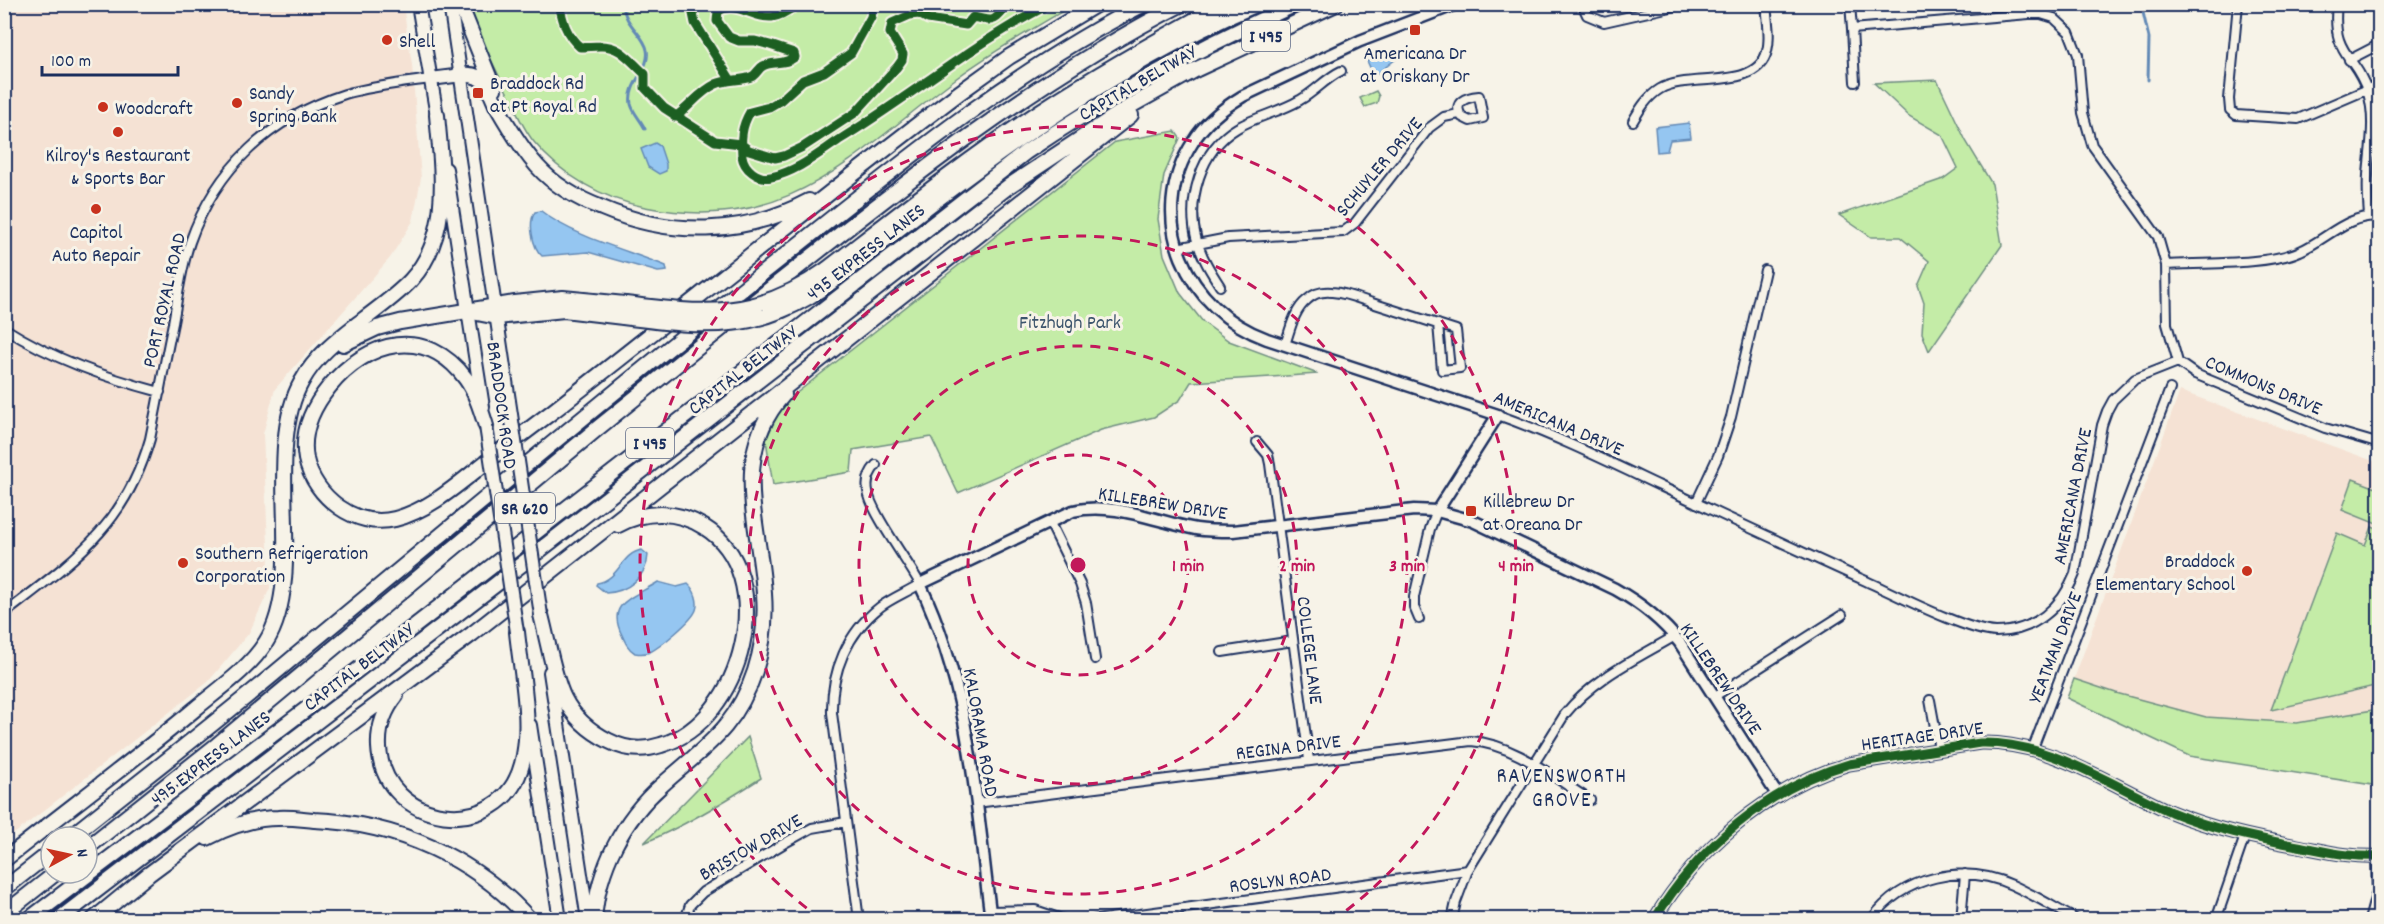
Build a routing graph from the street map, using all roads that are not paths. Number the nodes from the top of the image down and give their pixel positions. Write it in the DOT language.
graph roads {
  1 [pos="418,4"];
  2 [pos="450,4"];
  3 [pos="460,4"];
  4 [pos="1097,4"];
  5 [pos="1144,4"];
  6 [pos="1182,4"];
  7 [pos="1224,4"];
  8 [pos="1257,4"];
  9 [pos="1296,4"];
  10 [pos="1336,4"];
  11 [pos="1455,4"];
  12 [pos="1582,4"];
  13 [pos="1684,4"];
  14 [pos="1766,4"];
  15 [pos="1850,4"];
  16 [pos="2238,4"];
  17 [pos="2337,4"];
  18 [pos="1852,29"];
  19 [pos="2379,44"];
  20 [pos="2349,60"];
  21 [pos="1197,69"];
  22 [pos="1341,71"];
  23 [pos="462,75"];
  24 [pos="430,79"];
  25 [pos="1855,82"];
  26 [pos="2379,84"];
  27 [pos="2367,89"];
  28 [pos="1459,114"];
  29 [pos="437,115"];
  30 [pos="1633,121"];
  31 [pos="508,124"];
  32 [pos="866,164"];
  33 [pos="2369,216"];
  34 [pos="2379,217"];
  35 [pos="1197,243"];
  36 [pos="1178,248"];
  37 [pos="2166,265"];
  38 [pos="1766,270"];
  39 [pos="830,275"];
  40 [pos="1220,286"];
  41 [pos="469,311"];
  42 [pos="496,311"];
  43 [pos="1438,324"];
  44 [pos="4,328"];
  45 [pos="1285,345"];
  46 [pos="2178,363"];
  47 [pos="813,366"];
  48 [pos="310,369"];
  49 [pos="2170,389"];
  50 [pos="160,392"];
  51 [pos="1498,415"];
  52 [pos="486,426"];
  53 [pos="1257,442"];
  54 [pos="2379,444"];
  55 [pos="876,465"];
  56 [pos="1696,503"];
  57 [pos="1437,512"];
  58 [pos="1050,523"];
  59 [pos="1278,526"];
  60 [pos="590,540"];
  61 [pos="920,584"];
  62 [pos="4,614"];
  63 [pos="541,615"];
  64 [pos="1842,615"];
  65 [pos="1419,619"];
  66 [pos="517,632"];
  67 [pos="1675,636"];
  68 [pos="1293,641"];
  69 [pos="1222,651"];
  70 [pos="1095,659"];
  71 [pos="416,675"];
  72 [pos="1714,696"];
  73 [pos="1930,700"];
  74 [pos="2033,748"];
  75 [pos="1939,749"];
  76 [pos="1309,760"];
  77 [pos="1533,765"];
  78 [pos="1778,796"];
  79 [pos="1590,800"];
  80 [pos="976,803"];
  81 [pos="846,822"];
  82 [pos="85,825"];
  83 [pos="2246,836"];
  84 [pos="99,838"];
  85 [pos="2378,856"];
  86 [pos="4,860"];
  87 [pos="39,861"];
  88 [pos="1468,870"];
  89 [pos="149,874"];
  90 [pos="1965,874"];
  91 [pos="41,885"];
  92 [pos="4,889"];
  93 [pos="4,914"];
  94 [pos="991,915"];
  95 [pos="28,920"];
  96 [pos="58,920"];
  97 [pos="93,920"];
  98 [pos="530,920"];
  99 [pos="560,920"];
  100 [pos="588,920"];
  101 [pos="594,920"];
  102 [pos="685,920"];
  103 [pos="859,920"];
  104 [pos="1065,920"];
  105 [pos="1095,920"];
  106 [pos="1452,920"];
  107 [pos="1654,920"];
  108 [pos="1871,920"];
  109 [pos="1961,920"];
  110 [pos="2077,920"];
  111 [pos="2216,920"];
  112 [pos="2369,920"];
  1 -- 24 [label="main road, BRADDOCK ROAD / SR 620"];
  2 -- 23 [label="main road, BRADDOCK ROAD / SR 620"];
  3 -- 31 [label="highway"];
  4 -- 32 [label="highway"];
  5 -- 82 [label="highway"];
  6 -- 84 [label="highway, 495 EXPRESS LANES / I 495"];
  7 -- 39 [label="highway"];
  8 -- 39 [label="highway"];
  9 -- 95 [label="highway, 495 EXPRESS LANES / I 495"];
  10 -- 21 [label="highway, CAPITAL BELTWAY / I 495"];
  11 -- 36 [label="street, AMERICANA DRIVE"];
  12 -- 13 [label="street"];
  14 -- 30 [label="street"];
  15 -- 18 [label="street"];
  16 -- 27 [label="street"];
  17 -- 20 [label="street"];
  18 -- 25 [label="street"];
  18 -- 37 [label="street, COMMONS DRIVE"];
  19 -- 20 [label="street"];
  20 -- 27 [label="street"];
  21 -- 47 [label="highway"];
  21 -- 96 [label="highway, CAPITAL BELTWAY / I 495"];
  22 -- 35 [label="street"];
  23 -- 24 [label="main road"];
  23 -- 31 [label="highway"];
  23 -- 42 [label="main road, BRADDOCK ROAD / SR 620"];
  24 -- 29 [label="main road, BRADDOCK ROAD / SR 620"];
  24 -- 50 [label="street, PORT ROYAL ROAD"];
  26 -- 27 [label="street"];
  27 -- 33 [label="street"];
  28 -- 35 [label="street, SCHUYLER DRIVE"];
  29 -- 41 [label="main road, BRADDOCK ROAD / SR 620"];
  29 -- 48 [label="highway"];
  31 -- 32 [label="highway"];
  32 -- 52 [label="highway"];
  33 -- 34 [label="street"];
  33 -- 37 [label="street"];
  35 -- 36 [label="street, SCHUYLER DRIVE"];
  35 -- 40 [label="street"];
  36 -- 45 [label="street, AMERICANA DRIVE"];
  37 -- 46 [label="street, COMMONS DRIVE"];
  38 -- 56 [label="street"];
  39 -- 42 [label="highway, bridge"];
  41 -- 42 [label="highway"];
  41 -- 48 [label="highway"];
  41 -- 52 [label="main road, BRADDOCK ROAD / SR 620"];
  42 -- 63 [label="main road, BRADDOCK ROAD / SR 620, bridge"];
  43 -- 43 [label="street"];
  43 -- 45 [label="street"];
  44 -- 50 [label="street"];
  45 -- 51 [label="street, AMERICANA DRIVE"];
  46 -- 54 [label="street, COMMONS DRIVE"];
  46 -- 56 [label="street, AMERICANA DRIVE"];
  47 -- 60 [label="highway"];
  47 -- 101 [label="highway"];
  48 -- 86 [label="highway"];
  49 -- 74 [label="street, YEATMAN DRIVE"];
  50 -- 62 [label="street, PORT ROYAL ROAD"];
  51 -- 56 [label="street, AMERICANA DRIVE"];
  51 -- 57 [label="street"];
  52 -- 66 [label="main road, BRADDOCK ROAD / SR 620, bridge"];
  53 -- 59 [label="street, COLLEGE LANE"];
  55 -- 61 [label="street, KALORAMA ROAD"];
  57 -- 59 [label="street, KILLEBREW DRIVE"];
  57 -- 65 [label="street"];
  57 -- 67 [label="street, KILLEBREW DRIVE"];
  58 -- 59 [label="street, KILLEBREW DRIVE"];
  58 -- 61 [label="street, KILLEBREW DRIVE"];
  58 -- 70 [label="street"];
  59 -- 68 [label="street, COLLEGE LANE"];
  60 -- 63 [label="highway"];
  60 -- 71 [label="highway"];
  61 -- 80 [label="street, KALORAMA ROAD"];
  61 -- 81 [label="street, KILLEBREW DRIVE"];
  63 -- 100 [label="main road, BRADDOCK ROAD / SR 620"];
  64 -- 72 [label="street"];
  66 -- 71 [label="highway"];
  66 -- 99 [label="main road, BRADDOCK ROAD / SR 620"];
  67 -- 72 [label="street, KILLEBREW DRIVE"];
  67 -- 77 [label="street"];
  68 -- 69 [label="street"];
  68 -- 76 [label="street, COLLEGE LANE"];
  71 -- 89 [label="highway"];
  72 -- 78 [label="street, KILLEBREW DRIVE"];
  73 -- 75 [label="street"];
  74 -- 75 [label="street, HERITAGE DRIVE"];
  74 -- 83 [label="street, HERITAGE DRIVE"];
  75 -- 78 [label="street, HERITAGE DRIVE"];
  76 -- 77 [label="street, REGINA DRIVE"];
  76 -- 80 [label="street, REGINA DRIVE"];
  77 -- 79 [label="street, REGINA DRIVE"];
  77 -- 88 [label="street"];
  78 -- 107 [label="street, HERITAGE DRIVE"];
  80 -- 94 [label="street, KALORAMA ROAD"];
  81 -- 102 [label="street, BRISTOW DRIVE"];
  81 -- 103 [label="street, KILLEBREW DRIVE"];
  83 -- 85 [label="street, HERITAGE DRIVE"];
  83 -- 111 [label="street"];
  85 -- 112 [label="street"];
  87 -- 92 [label="highway"];
  88 -- 105 [label="street, ROSLYN ROAD"];
  88 -- 106 [label="street"];
  89 -- 97 [label="highway"];
  89 -- 98 [label="highway"];
  90 -- 108 [label="street"];
  90 -- 109 [label="street"];
  90 -- 110 [label="street"];
  91 -- 93 [label="highway"];
  94 -- 104 [label="street"];
}
